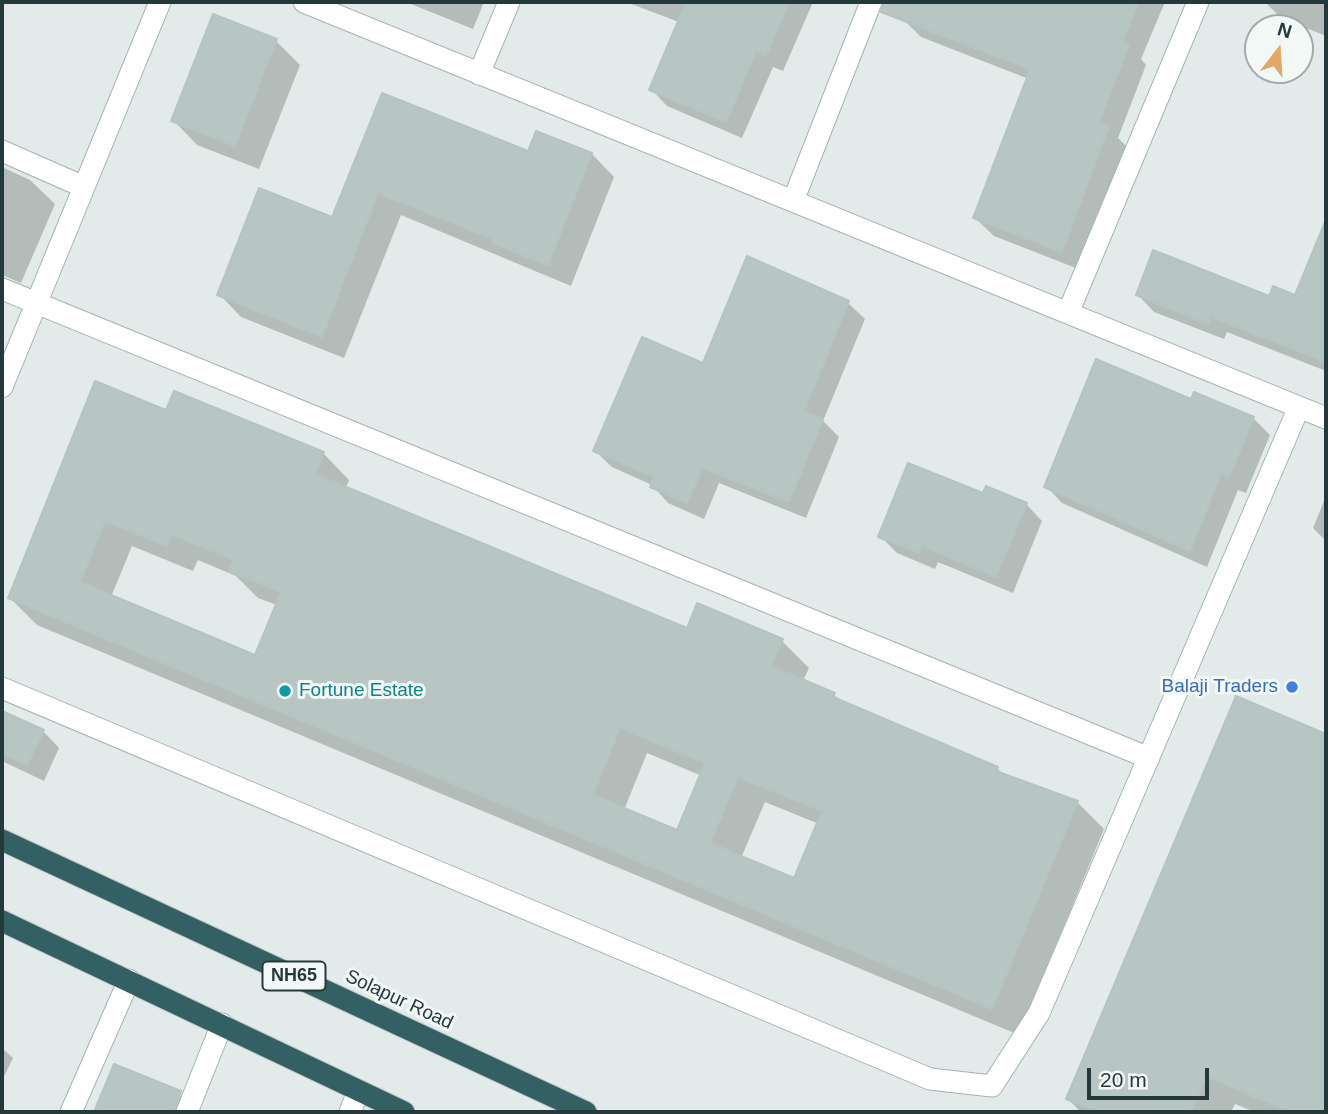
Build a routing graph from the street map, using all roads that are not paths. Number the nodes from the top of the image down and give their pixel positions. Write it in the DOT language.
graph roads {
  1 [pos="160,2"];
  2 [pos="304,2"];
  3 [pos="509,2"];
  4 [pos="872,2"];
  5 [pos="1198,2"];
  6 [pos="480,74"];
  7 [pos="2,151"];
  8 [pos="84,187"];
  9 [pos="793,201"];
  10 [pos="2,289"];
  11 [pos="36,304"];
  12 [pos="1068,313"];
  13 [pos="2,387"];
  14 [pos="1299,407"];
  15 [pos="1326,418"];
  16 [pos="2,688"];
  17 [pos="1149,758"];
  18 [pos="2,840"];
  19 [pos="2,921"];
  20 [pos="129,980"];
  21 [pos="222,1024"];
  22 [pos="358,1091"];
  23 [pos="71,1112"];
  24 [pos="187,1112"];
  25 [pos="351,1112"];
  26 [pos="404,1112"];
  27 [pos="586,1112"];
  1 -- 8 [label="street"];
  2 -- 6 [label="street"];
  3 -- 6 [label="street"];
  4 -- 9 [label="street"];
  5 -- 12 [label="street"];
  6 -- 9 [label="street"];
  7 -- 8 [label="street"];
  8 -- 11 [label="street"];
  9 -- 12 [label="street"];
  10 -- 11 [label="street"];
  11 -- 13 [label="street"];
  11 -- 17 [label="street"];
  12 -- 14 [label="street"];
  14 -- 15 [label="street"];
  14 -- 17 [label="street"];
  16 -- 17 [label="street"];
  18 -- 27 [label="highway, Solapur Road / NH65"];
  19 -- 20 [label="highway"];
  20 -- 21 [label="highway"];
  20 -- 23 [label="street"];
  21 -- 22 [label="highway"];
  21 -- 24 [label="street"];
  22 -- 25 [label="street"];
  22 -- 26 [label="highway"];
}
